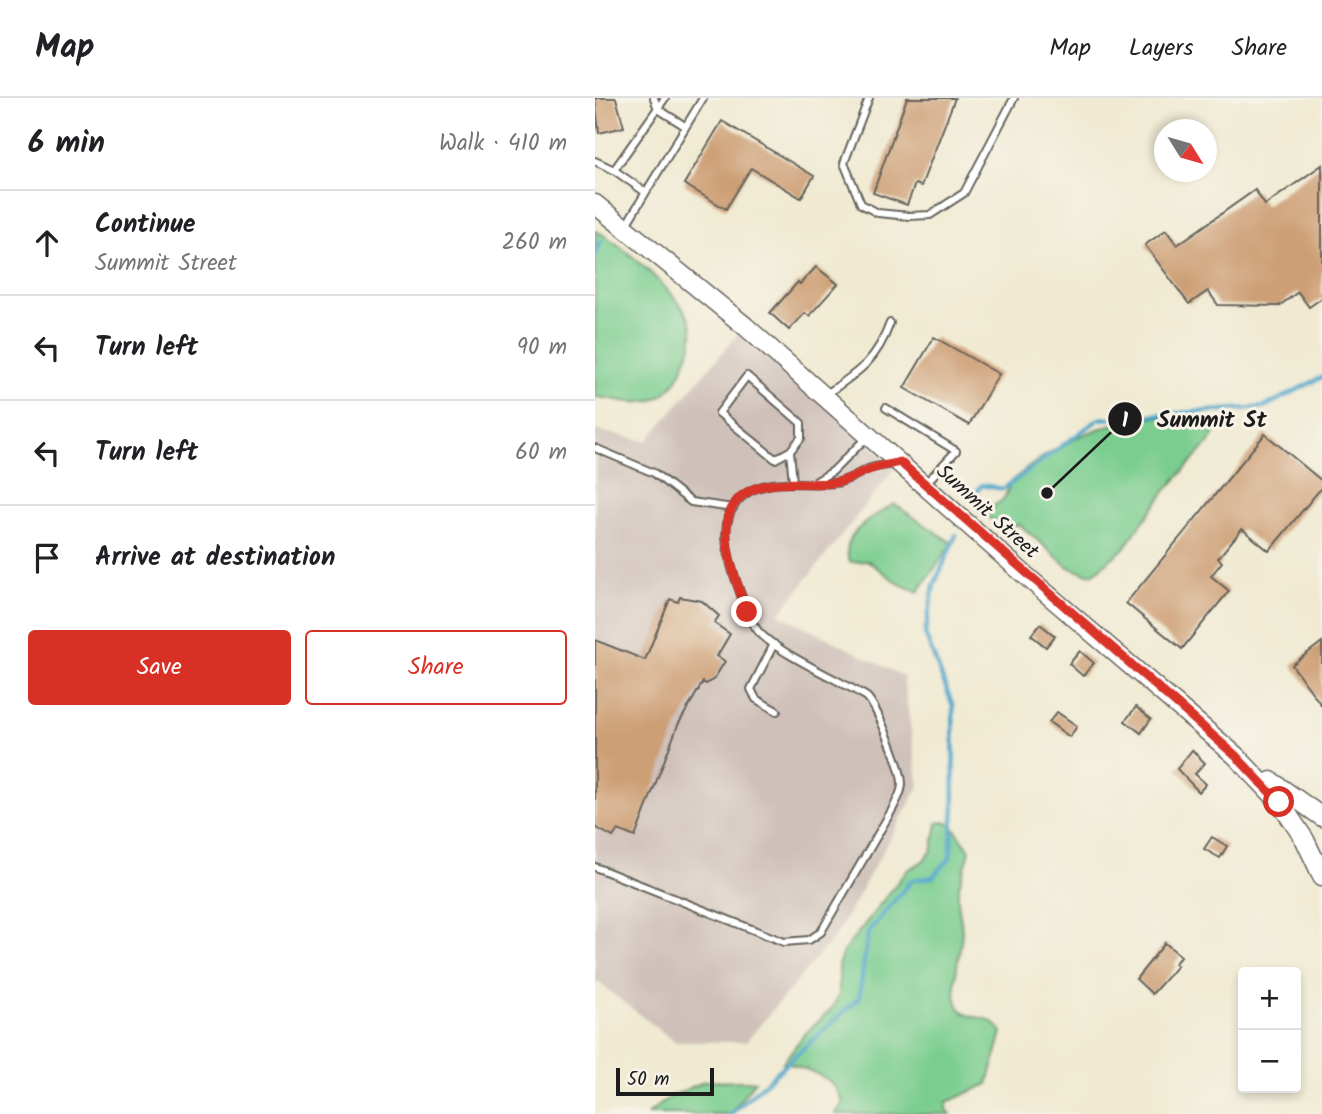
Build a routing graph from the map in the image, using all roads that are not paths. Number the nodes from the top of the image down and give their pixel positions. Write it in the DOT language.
graph roads {
  1 [pos="654,98"];
  2 [pos="665,98"];
  3 [pos="702,98"];
  4 [pos="870,98"];
  5 [pos="1014,98"];
  6 [pos="658,109"];
  7 [pos="685,126"];
  8 [pos="595,161"];
  9 [pos="614,170"];
  10 [pos="645,192"];
  11 [pos="595,204"];
  12 [pos="624,228"];
  13 [pos="890,323"];
  14 [pos="824,395"];
  15 [pos="885,408"];
  16 [pos="869,435"];
  17 [pos="595,447"];
  18 [pos="790,451"];
  19 [pos="900,462"];
  20 [pos="793,482"];
  21 [pos="813,483"];
  22 [pos="924,484"];
  23 [pos="733,508"];
  24 [pos="774,644"];
  25 [pos="777,710"];
  26 [pos="1236,756"];
  27 [pos="1322,817"];
  28 [pos="595,867"];
  29 [pos="1320,867"];
  1 -- 6 [label="lane"];
  2 -- 6 [label="lane"];
  3 -- 7 [label="lane"];
  4 -- 5 [label="lane"];
  6 -- 7 [label="lane"];
  6 -- 9 [label="lane"];
  7 -- 10 [label="lane"];
  8 -- 9 [label="lane"];
  9 -- 10 [label="lane"];
  10 -- 12 [label="lane"];
  11 -- 12 [label="main road, Summit Street"];
  12 -- 14 [label="main road, Summit Street"];
  13 -- 14 [label="lane"];
  14 -- 16 [label="main road, Summit Street"];
  15 -- 22 [label="lane"];
  16 -- 19 [label="main road, Summit Street"];
  16 -- 21 [label="lane"];
  17 -- 23 [label="lane"];
  18 -- 18 [label="lane"];
  18 -- 20 [label="lane"];
  19 -- 21 [label="lane"];
  19 -- 22 [label="main road, Summit Street"];
  20 -- 21 [label="lane"];
  20 -- 23 [label="lane"];
  22 -- 26 [label="main road, Summit Street"];
  23 -- 24 [label="lane"];
  24 -- 25 [label="lane"];
  24 -- 28 [label="lane"];
  26 -- 27 [label="main road"];
  26 -- 29 [label="main road, Summit Street"];
}
